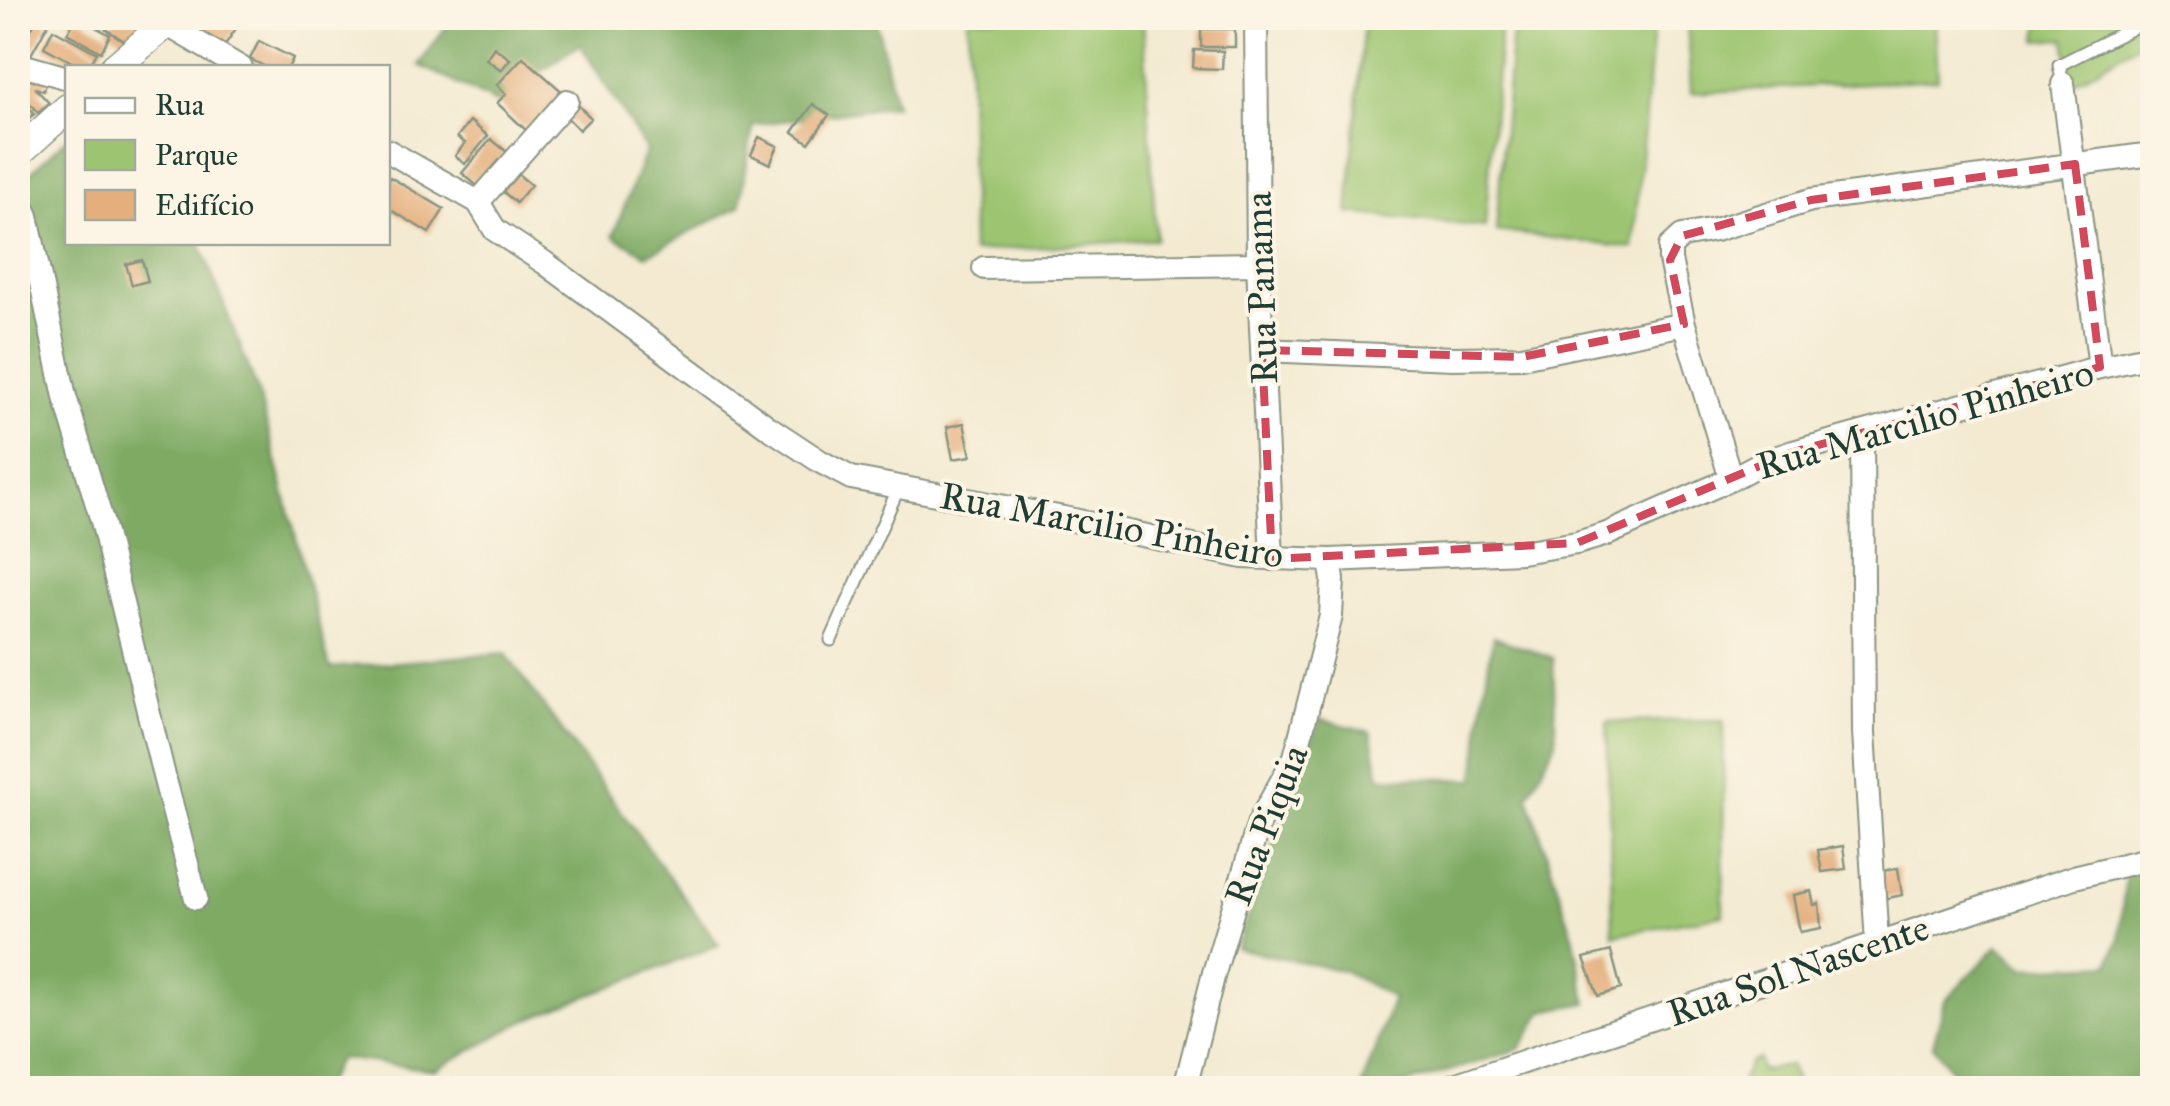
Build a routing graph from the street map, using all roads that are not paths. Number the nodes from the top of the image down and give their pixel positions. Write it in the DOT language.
graph roads {
  1 [pos="1256,18"];
  2 [pos="2152,20"];
  3 [pos="170,21"];
  4 [pos="18,64"];
  5 [pos="118,65"];
  6 [pos="236,65"];
  7 [pos="65,77"];
  8 [pos="2063,84"];
  9 [pos="567,101"];
  10 [pos="65,111"];
  11 [pos="390,152"];
  12 [pos="18,153"];
  13 [pos="2152,154"];
  14 [pos="2075,164"];
  15 [pos="18,196"];
  16 [pos="478,202"];
  17 [pos="1258,264"];
  18 [pos="984,268"];
  19 [pos="1684,324"];
  20 [pos="1262,350"];
  21 [pos="2152,356"];
  22 [pos="2100,367"];
  23 [pos="1862,434"];
  24 [pos="1731,479"];
  25 [pos="899,487"];
  26 [pos="1272,558"];
  27 [pos="1330,560"];
  28 [pos="831,640"];
  29 [pos="2152,858"];
  30 [pos="196,898"];
  31 [pos="1877,944"];
  32 [pos="1186,1088"];
  33 [pos="1445,1088"];
  1 -- 17 [label="street, Rua Panama"];
  2 -- 8 [label="lane"];
  3 -- 5 [label="street"];
  3 -- 6 [label="street"];
  4 -- 7 [label="street"];
  8 -- 14 [label="street"];
  9 -- 16 [label="street"];
  10 -- 12 [label="street"];
  11 -- 16 [label="street, Rua Marcilio Pinheiro"];
  13 -- 14 [label="street"];
  14 -- 19 [label="street"];
  14 -- 22 [label="street"];
  15 -- 30 [label="street"];
  16 -- 25 [label="street, Rua Marcilio Pinheiro"];
  17 -- 18 [label="street"];
  17 -- 20 [label="street, Rua Panama"];
  19 -- 20 [label="street"];
  19 -- 24 [label="street"];
  20 -- 26 [label="street, Rua Panama"];
  21 -- 22 [label="street, Rua Marcilio Pinheiro"];
  22 -- 23 [label="street, Rua Marcilio Pinheiro"];
  23 -- 24 [label="street, Rua Marcilio Pinheiro"];
  23 -- 31 [label="street"];
  24 -- 27 [label="street, Rua Marcilio Pinheiro"];
  25 -- 26 [label="street, Rua Marcilio Pinheiro"];
  25 -- 28 [label="lane"];
  26 -- 27 [label="street, Rua Marcilio Pinheiro"];
  27 -- 32 [label="street, Rua Piquia"];
  29 -- 31 [label="street, Rua Sol Nascente"];
  31 -- 33 [label="street, Rua Sol Nascente"];
}
